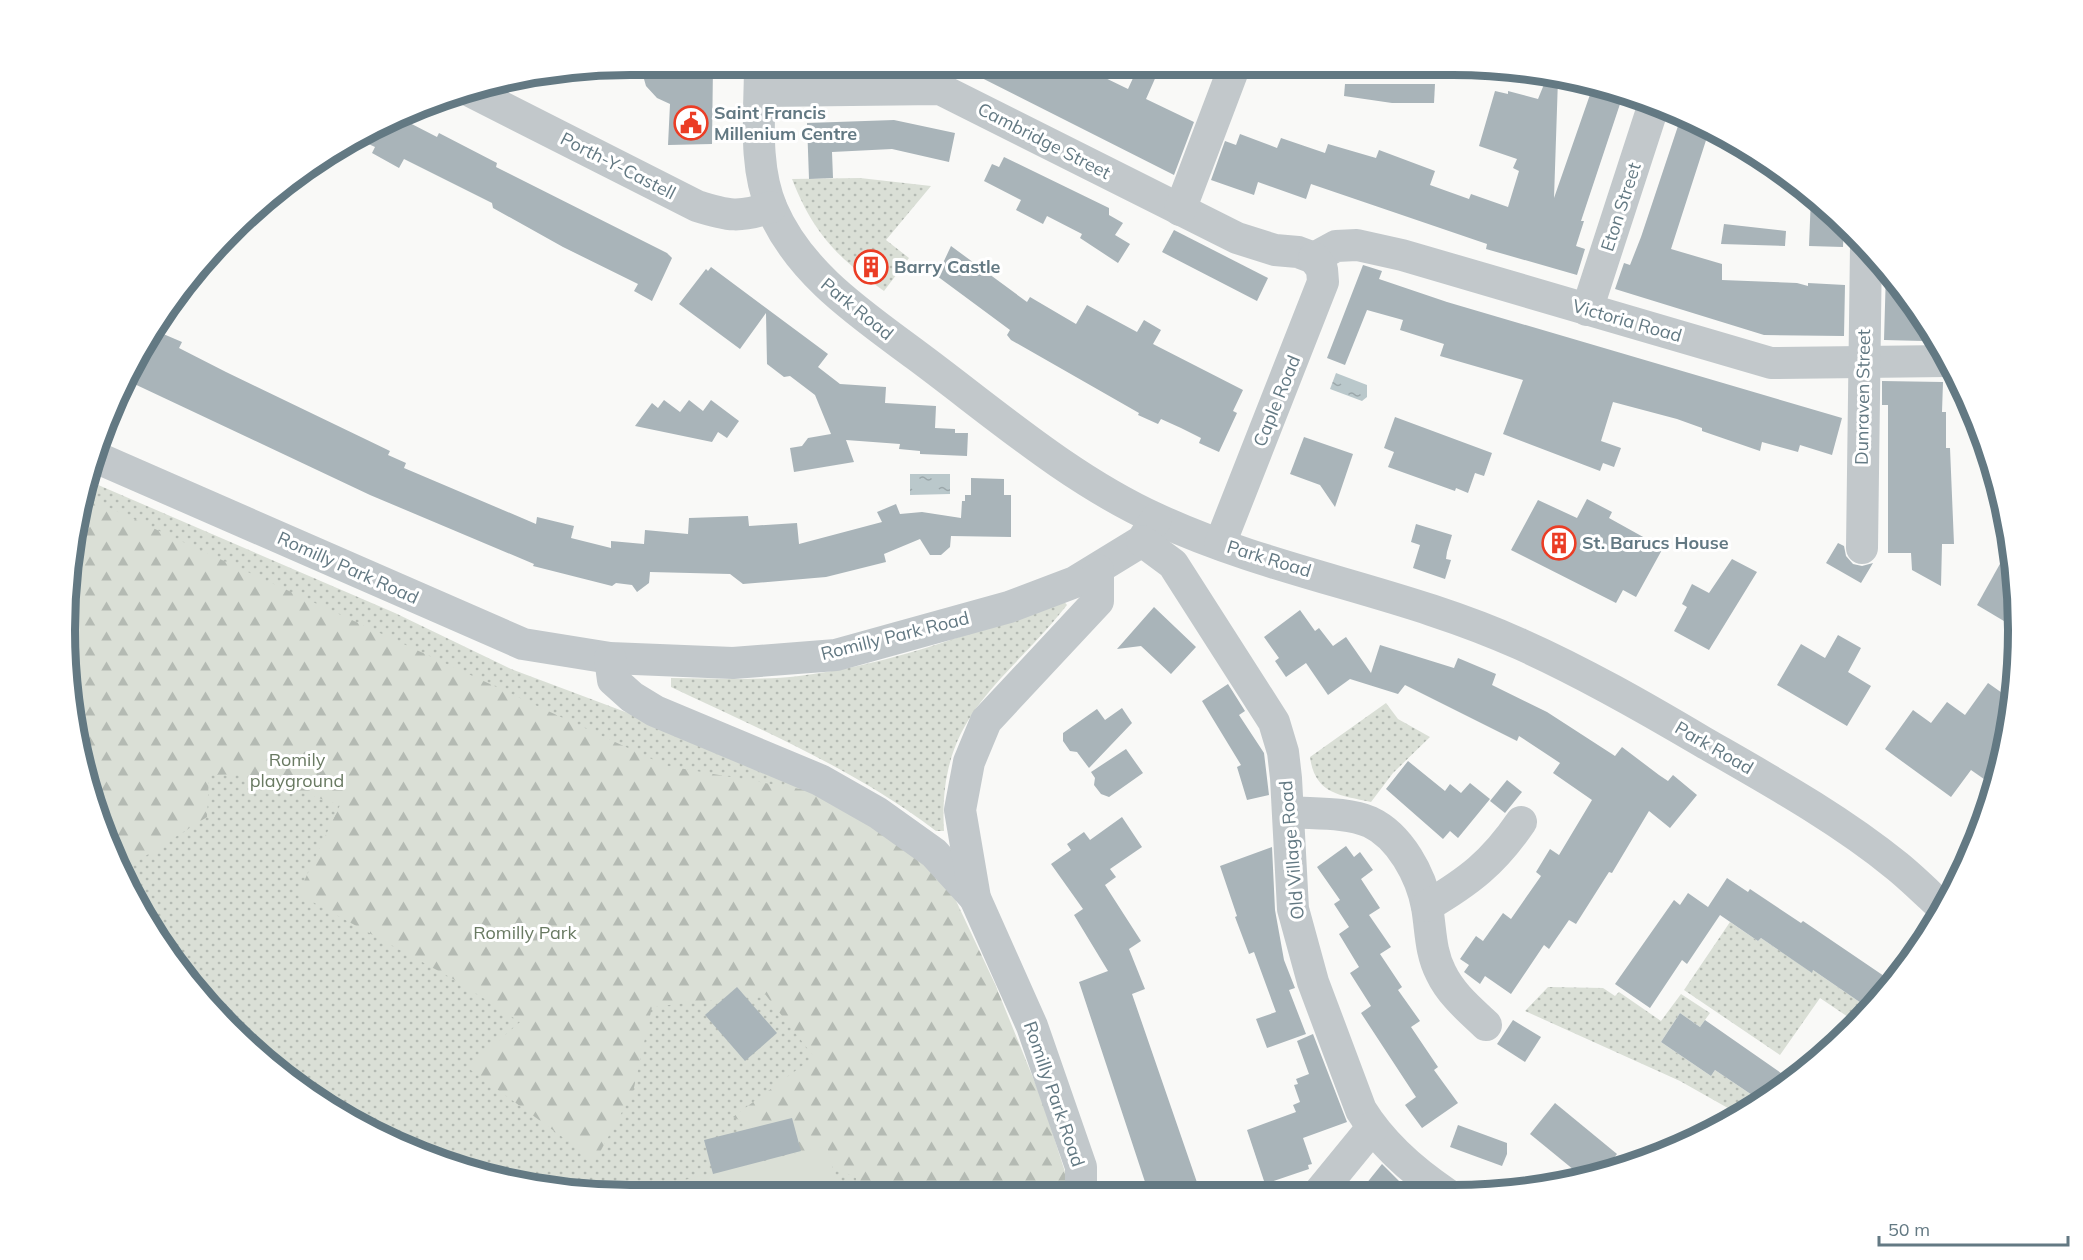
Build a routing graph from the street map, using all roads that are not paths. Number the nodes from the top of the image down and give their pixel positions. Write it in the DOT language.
graph roads {
  1 [pos="1231,75"];
  2 [pos="760,78"];
  3 [pos="480,96"];
  4 [pos="1651,112"];
  5 [pos="771,207"];
  6 [pos="1180,210"];
  7 [pos="1314,258"];
  8 [pos="1866,259"];
  9 [pos="1587,310"];
  10 [pos="1938,361"];
  11 [pos="1862,362"];
  12 [pos="102,460"];
  13 [pos="1149,530"];
  14 [pos="1220,544"];
  15 [pos="1862,548"];
  16 [pos="1098,570"];
  17 [pos="610,658"];
  18 [pos="1289,812"];
  19 [pos="1521,822"];
  20 [pos="975,898"];
  21 [pos="1937,903"];
  22 [pos="1427,906"];
  23 [pos="1486,1025"];
  24 [pos="1372,1128"];
  25 [pos="1081,1185"];
  26 [pos="1325,1185"];
  27 [pos="1436,1185"];
  1 -- 6 [label="street"];
  2 -- 5 [label="street, Park Road"];
  2 -- 6 [label="street, Cambridge Street"];
  3 -- 5 [label="street, Porth-Y-Castell"];
  4 -- 9 [label="street, Eton Street"];
  5 -- 13 [label="street, Park Road"];
  6 -- 7 [label="street, Cambridge Street"];
  7 -- 9 [label="street, Victoria Road"];
  7 -- 14 [label="street, Caple Road"];
  8 -- 11 [label="street, Dunraven Street"];
  9 -- 11 [label="street, Victoria Road"];
  10 -- 11 [label="street, Victoria Road"];
  11 -- 15 [label="street, Dunraven Street"];
  12 -- 17 [label="street, Romilly Park Road"];
  13 -- 14 [label="street, Park Road"];
  13 -- 16 [label="street, Romilly Park Road"];
  13 -- 18 [label="street, Old Village Road"];
  14 -- 21 [label="street, Park Road"];
  16 -- 17 [label="street, Romilly Park Road"];
  16 -- 20 [label="street, Romilly Park Road"];
  17 -- 20 [label="street, Romilly Park Road"];
  18 -- 22 [label="street"];
  18 -- 24 [label="street, Old Village Road"];
  19 -- 22 [label="street"];
  20 -- 25 [label="street, Romilly Park Road"];
  22 -- 23 [label="street"];
  24 -- 26 [label="street"];
  24 -- 27 [label="street, Old Village Road"];
}
